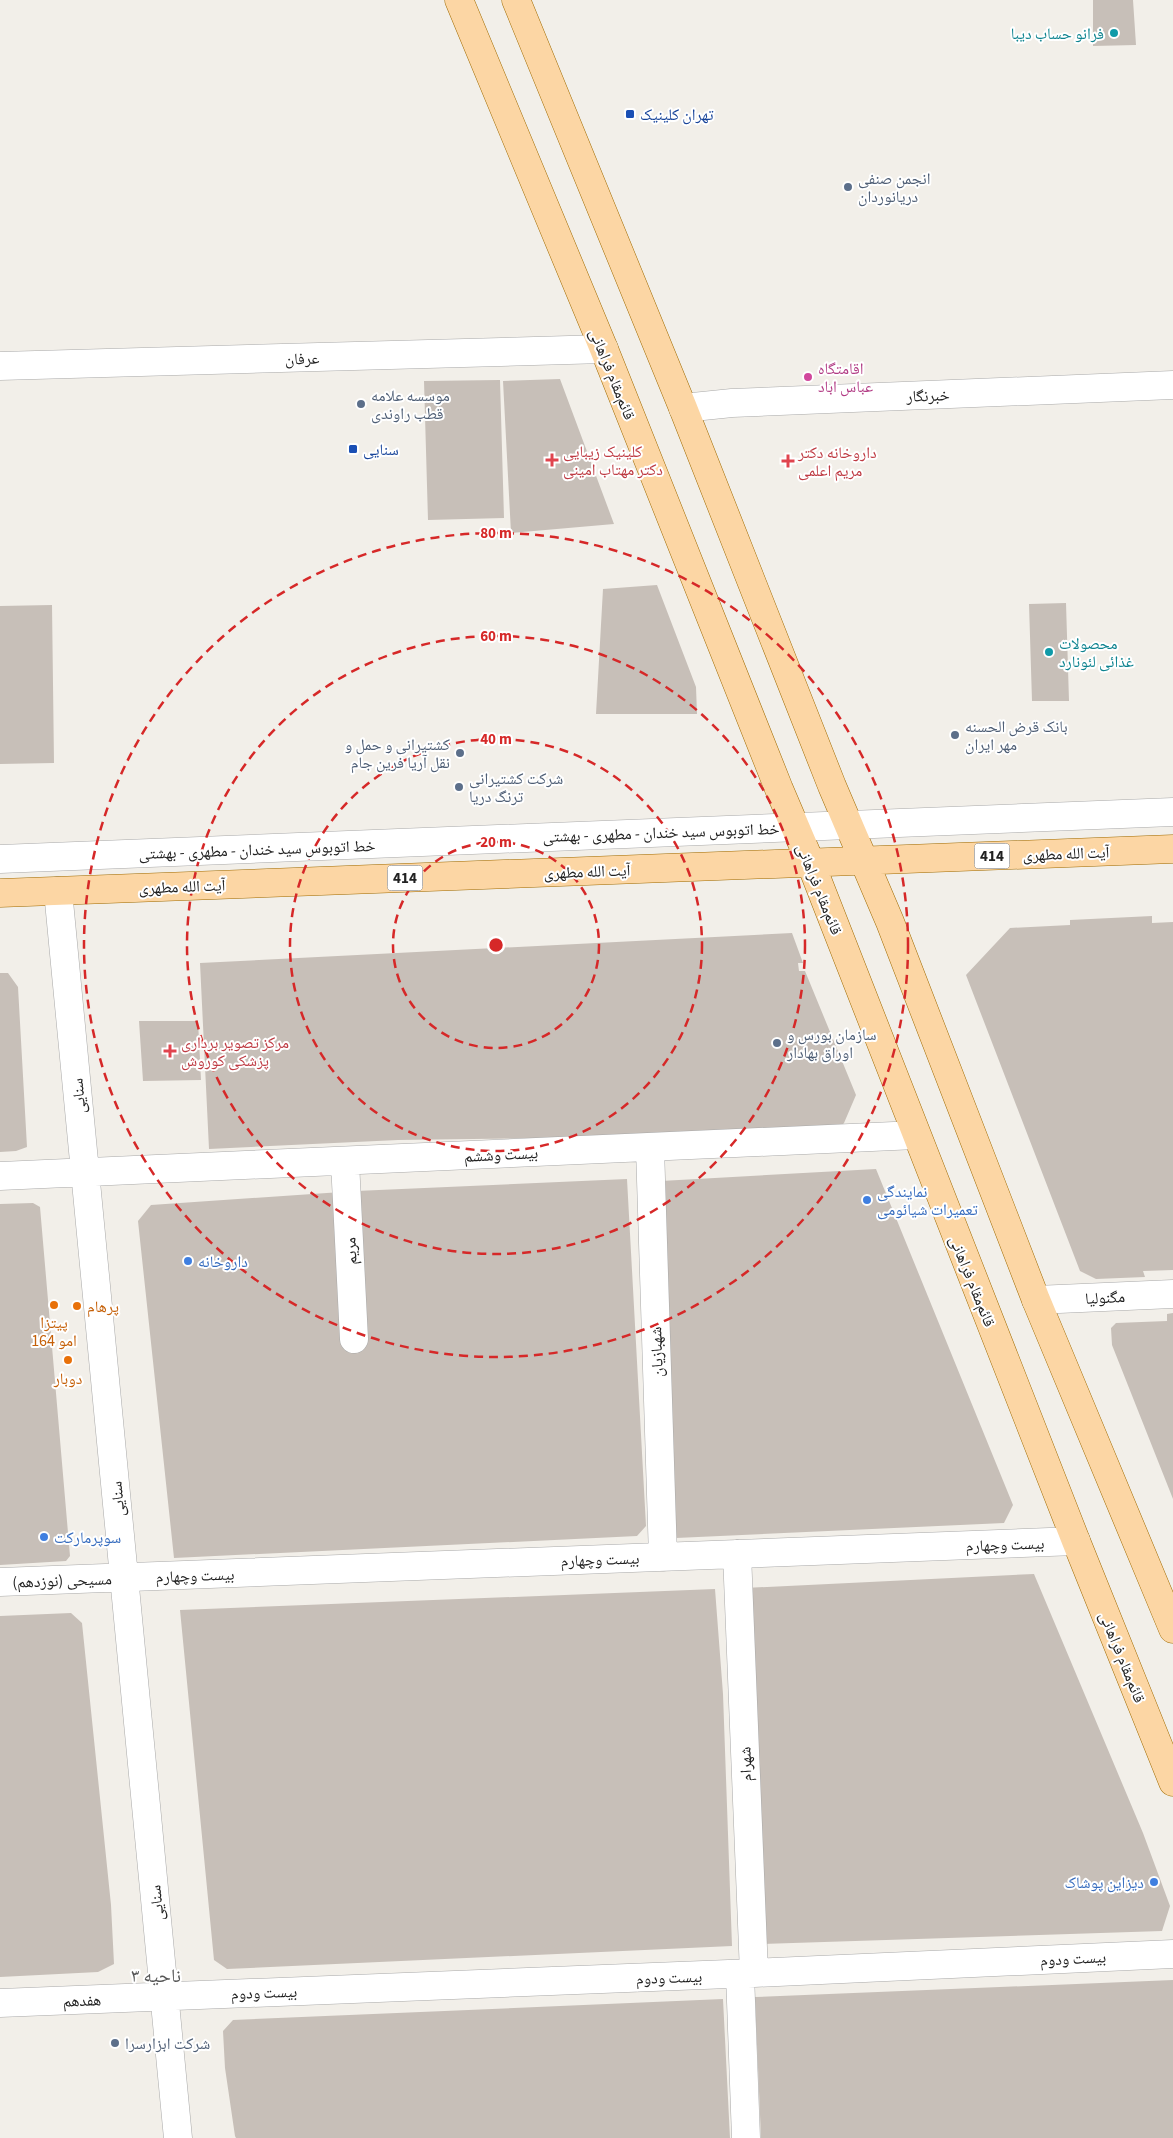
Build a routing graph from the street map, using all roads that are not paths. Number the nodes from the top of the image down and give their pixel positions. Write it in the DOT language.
graph roads {
  1 [pos="459,0"];
  2 [pos="516,0"];
  3 [pos="604,349"];
  4 [pos="0,366"];
  5 [pos="1173,385"];
  6 [pos="683,408"];
  7 [pos="1173,812"];
  8 [pos="848,825"];
  9 [pos="795,827"];
  10 [pos="1173,850"];
  11 [pos="0,859"];
  12 [pos="864,862"];
  13 [pos="811,864"];
  14 [pos="58,891"];
  15 [pos="0,893"];
  16 [pos="916,1135"];
  17 [pos="650,1148"];
  18 [pos="345,1162"];
  19 [pos="86,1174"];
  20 [pos="0,1176"];
  21 [pos="1173,1294"];
  22 [pos="1036,1300"];
  23 [pos="354,1339"];
  24 [pos="1076,1541"];
  25 [pos="737,1554"];
  26 [pos="663,1557"];
  27 [pos="124,1577"];
  28 [pos="0,1582"];
  29 [pos="1173,1629"];
  30 [pos="1173,1782"];
  31 [pos="1173,1954"];
  32 [pos="747,1974"];
  33 [pos="165,1996"];
  34 [pos="0,2003"];
  35 [pos="178,2138"];
  36 [pos="746,2138"];
  1 -- 3 [label="main road, قائم‌مقام فراهانی"];
  2 -- 6 [label="main road"];
  3 -- 4 [label="street, عرفان"];
  3 -- 9 [label="main road, قائم‌مقام فراهانی"];
  5 -- 6 [label="street, خبرنگار"];
  6 -- 8 [label="main road"];
  7 -- 8 [label="street, خط اتوبوس سید خندان - مطهری - بهشتی"];
  8 -- 9 [label="street, خط اتوبوس سید خندان - مطهری - بهشتی"];
  8 -- 12 [label="main road"];
  9 -- 11 [label="street, خط اتوبوس سید خندان - مطهری - بهشتی"];
  9 -- 13 [label="main road, قائم‌مقام فراهانی"];
  10 -- 12 [label="main road, آیت الله مطهری / 414"];
  12 -- 13 [label="main road, آیت الله مطهری / 414"];
  12 -- 22 [label="main road"];
  13 -- 14 [label="main road, آیت الله مطهری / 414"];
  13 -- 16 [label="main road, قائم‌مقام فراهانی"];
  14 -- 15 [label="main road, آیت الله مطهری / 414"];
  14 -- 19 [label="street, سنایی"];
  16 -- 17 [label="street, بیست وششم"];
  16 -- 24 [label="main road, قائم‌مقام فراهانی"];
  17 -- 18 [label="street, بیست وششم"];
  17 -- 26 [label="street, شهبازیان"];
  18 -- 19 [label="street, بیست وششم"];
  18 -- 23 [label="street, مریم"];
  19 -- 20 [label="street, بیست وششم"];
  19 -- 27 [label="street, سنایی"];
  21 -- 22 [label="street, مگنولیا"];
  22 -- 29 [label="main road"];
  24 -- 25 [label="street, بیست وچهارم"];
  24 -- 30 [label="main road, قائم‌مقام فراهانی"];
  25 -- 26 [label="street, بیست وچهارم"];
  25 -- 32 [label="street, شهرام"];
  26 -- 27 [label="street, بیست وچهارم"];
  27 -- 28 [label="street, مسیحی (نوزدهم)"];
  27 -- 33 [label="street, سنایی"];
  31 -- 32 [label="street, بیست ودوم"];
  32 -- 33 [label="street, بیست ودوم"];
  32 -- 36 [label="street, شهرام"];
  33 -- 34 [label="street, هفدهم"];
  33 -- 35 [label="street, سنایی"];
}
